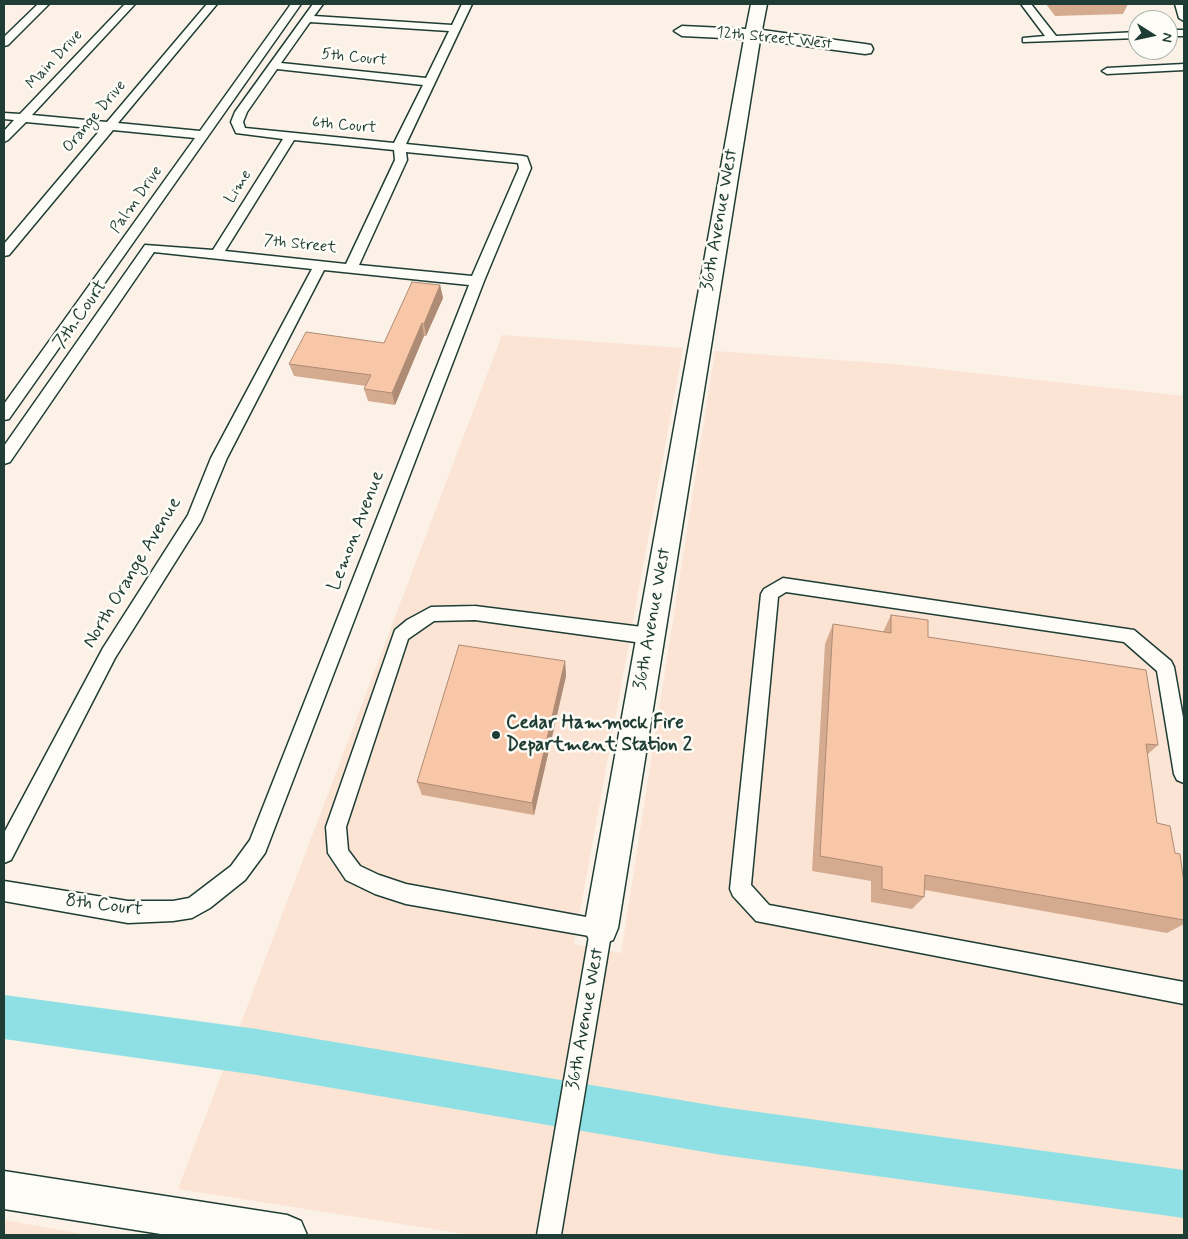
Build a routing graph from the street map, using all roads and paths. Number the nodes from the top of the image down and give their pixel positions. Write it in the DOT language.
graph roads {
  1 [pos="44,4"];
  2 [pos="130,4"];
  3 [pos="212,4"];
  4 [pos="296,4"];
  5 [pos="318,4"];
  6 [pos="467,4"];
  7 [pos="759,4"];
  8 [pos="1026,4"];
  9 [pos="1180,4"];
  10 [pos="1184,18"];
  11 [pos="308,19"];
  12 [pos="455,28"];
  13 [pos="682,31"];
  14 [pos="752,34"];
  15 [pos="1128,35"];
  16 [pos="1052,38"];
  17 [pos="1027,40"];
  18 [pos="4,43"];
  19 [pos="865,49"];
  20 [pos="276,66"];
  21 [pos="1184,67"];
  22 [pos="1107,71"];
  23 [pos="429,82"];
  24 [pos="4,116"];
  25 [pos="23,118"];
  26 [pos="109,125"];
  27 [pos="203,135"];
  28 [pos="290,137"];
  29 [pos="4,138"];
  30 [pos="401,148"];
  31 [pos="523,160"];
  32 [pos="4,252"];
  33 [pos="217,254"];
  34 [pos="320,265"];
  35 [pos="351,268"];
  36 [pos="477,281"];
  37 [pos="4,415"];
  38 [pos="4,458"];
  39 [pos="650,636"];
  40 [pos="1184,774"];
  41 [pos="4,853"];
  42 [pos="4,892"];
  43 [pos="203,901"];
  44 [pos="601,928"];
  45 [pos="1184,993"];
  46 [pos="4,1190"];
  47 [pos="286,1235"];
  48 [pos="549,1235"];
  1 -- 18 [label="lane"];
  2 -- 25 [label="lane, Main Drive"];
  3 -- 26 [label="lane, Orange Drive"];
  4 -- 27 [label="lane, Palm Drive"];
  5 -- 11 [label="lane"];
  6 -- 12 [label="lane"];
  7 -- 14 [label="street, 36th Avenue West"];
  8 -- 16 [label="lane"];
  9 -- 10 [label="lane"];
  11 -- 12 [label="lane"];
  11 -- 20 [label="lane"];
  12 -- 23 [label="lane"];
  13 -- 14 [label="street, 12th Street West"];
  14 -- 19 [label="street, 12th Street West"];
  14 -- 39 [label="street, 36th Avenue West"];
  15 -- 16 [label="lane"];
  16 -- 17 [label="lane"];
  20 -- 23 [label="lane, 5th Court"];
  20 -- 28 [label="lane, 6th Court"];
  21 -- 22 [label="lane"];
  23 -- 30 [label="lane"];
  24 -- 25 [label="lane"];
  25 -- 26 [label="lane"];
  25 -- 29 [label="lane, Main Drive"];
  26 -- 27 [label="lane"];
  26 -- 32 [label="lane, Orange Drive"];
  27 -- 37 [label="lane, Palm Drive"];
  28 -- 30 [label="lane, 6th Court"];
  28 -- 33 [label="lane, Lime"];
  30 -- 31 [label="lane, 6th Court"];
  30 -- 35 [label="lane"];
  31 -- 36 [label="lane, Lemon Avenue"];
  33 -- 34 [label="lane, 7th Street"];
  33 -- 38 [label="lane, 7th Court"];
  34 -- 35 [label="lane, 7th Street"];
  34 -- 41 [label="lane, North Orange Avenue"];
  35 -- 36 [label="lane, 7th Street"];
  36 -- 43 [label="lane, Lemon Avenue"];
  39 -- 44 [label="street, 36th Avenue West"];
  39 -- 44 [label="lane"];
  40 -- 45 [label="lane"];
  42 -- 43 [label="lane, 8th Court"];
  44 -- 48 [label="lane, 36th Avenue West"];
  46 -- 47 [label="street"];
}
